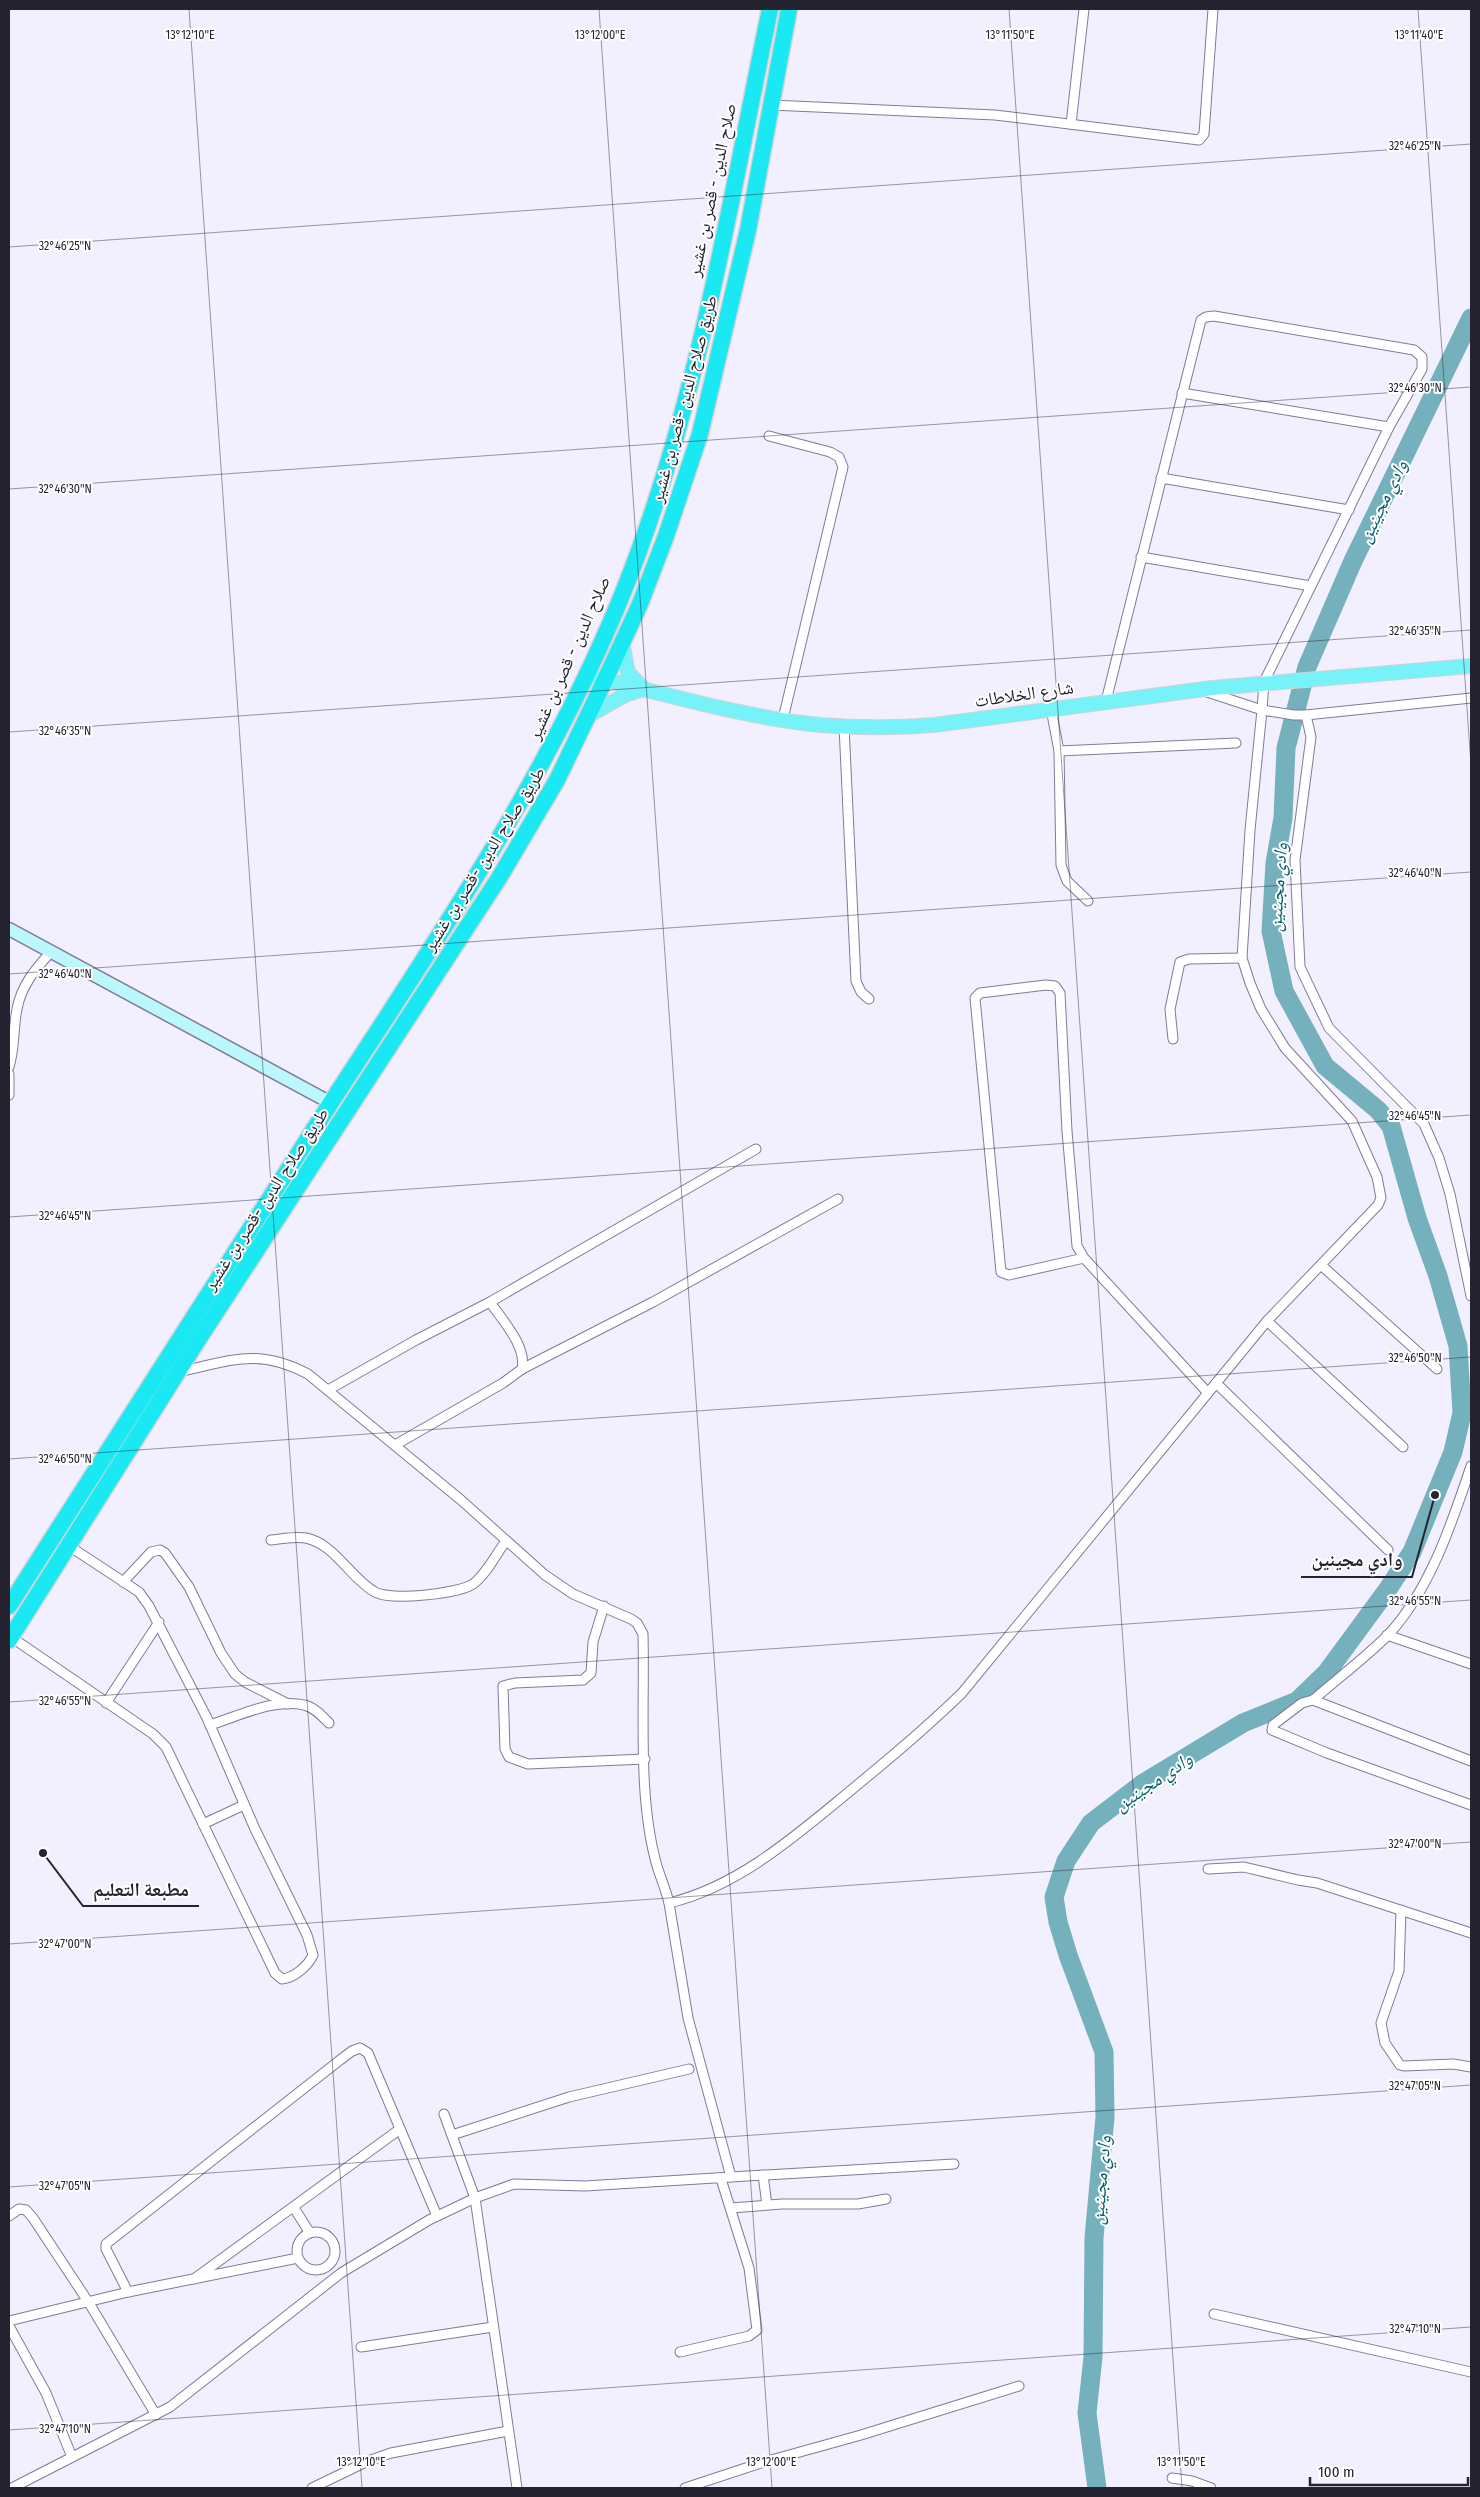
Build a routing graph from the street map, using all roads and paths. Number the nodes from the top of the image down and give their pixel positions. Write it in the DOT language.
graph roads {
  1 [pos="789,9"];
  2 [pos="1084,9"];
  3 [pos="1214,9"];
  4 [pos="769,15"];
  5 [pos="786,25"];
  6 [pos="771,105"];
  7 [pos="1071,124"];
  8 [pos="1182,393"];
  9 [pos="1389,428"];
  10 [pos="769,436"];
  11 [pos="1161,478"];
  12 [pos="1349,510"];
  13 [pos="1141,558"];
  14 [pos="1311,586"];
  15 [pos="622,642"];
  16 [pos="1471,666"];
  17 [pos="586,675"];
  18 [pos="605,680"];
  19 [pos="1264,682"];
  20 [pos="644,689"];
  21 [pos="1198,689"];
  22 [pos="1471,698"];
  23 [pos="1106,701"];
  24 [pos="1051,709"];
  25 [pos="1262,710"];
  26 [pos="1306,715"];
  27 [pos="586,717"];
  28 [pos="783,719"];
  29 [pos="844,726"];
  30 [pos="1236,743"];
  31 [pos="1059,751"];
  32 [pos="541,767"];
  33 [pos="557,780"];
  34 [pos="1088,901"];
  35 [pos="9,929"];
  36 [pos="51,952"];
  37 [pos="1242,958"];
  38 [pos="869,999"];
  39 [pos="1173,1039"];
  40 [pos="9,1067"];
  41 [pos="9,1074"];
  42 [pos="9,1095"];
  43 [pos="331,1102"];
  44 [pos="756,1149"];
  45 [pos="838,1199"];
  46 [pos="1084,1258"];
  47 [pos="1321,1265"];
  48 [pos="1471,1296"];
  49 [pos="490,1302"];
  50 [pos="1267,1321"];
  51 [pos="522,1369"];
  52 [pos="1438,1369"];
  53 [pos="178,1372"];
  54 [pos="1216,1383"];
  55 [pos="328,1390"];
  56 [pos="1208,1393"];
  57 [pos="395,1445"];
  58 [pos="1403,1447"];
  59 [pos="1471,1466"];
  60 [pos="271,1540"];
  61 [pos="506,1541"];
  62 [pos="68,1546"];
  63 [pos="1388,1550"];
  64 [pos="123,1582"];
  65 [pos="9,1606"];
  66 [pos="604,1606"];
  67 [pos="159,1622"];
  68 [pos="1387,1635"];
  69 [pos="10,1639"];
  70 [pos="1471,1664"];
  71 [pos="1313,1700"];
  72 [pos="106,1703"];
  73 [pos="288,1704"];
  74 [pos="329,1723"];
  75 [pos="210,1725"];
  76 [pos="645,1759"];
  77 [pos="1471,1761"];
  78 [pos="244,1805"];
  79 [pos="1471,1805"];
  80 [pos="203,1824"];
  81 [pos="1208,1868"];
  82 [pos="670,1903"];
  83 [pos="1401,1910"];
  84 [pos="1471,1933"];
  85 [pos="1471,2068"];
  86 [pos="689,2069"];
  87 [pos="444,2114"];
  88 [pos="400,2129"];
  89 [pos="452,2135"];
  90 [pos="954,2164"];
  91 [pos="763,2176"];
  92 [pos="731,2177"];
  93 [pos="721,2179"];
  94 [pos="475,2198"];
  95 [pos="886,2199"];
  96 [pos="767,2205"];
  97 [pos="294,2208"];
  98 [pos="731,2208"];
  99 [pos="9,2216"];
  100 [pos="437,2216"];
  101 [pos="310,2233"];
  102 [pos="298,2258"];
  103 [pos="331,2263"];
  104 [pos="340,2272"];
  105 [pos="191,2281"];
  106 [pos="128,2292"];
  107 [pos="89,2303"];
  108 [pos="1214,2314"];
  109 [pos="9,2321"];
  110 [pos="9,2326"];
  111 [pos="493,2327"];
  112 [pos="361,2347"];
  113 [pos="680,2352"];
  114 [pos="1471,2372"];
  115 [pos="1019,2386"];
  116 [pos="156,2414"];
  117 [pos="508,2431"];
  118 [pos="72,2457"];
  119 [pos="1172,2478"];
  120 [pos="12,2488"];
  121 [pos="312,2488"];
  122 [pos="516,2488"];
  123 [pos="685,2488"];
  124 [pos="1211,2488"];
  1 -- 5 [label="highway, طريق صلاح الدين -قصر بن غشير"];
  2 -- 7 [label="street"];
  3 -- 7 [label="street"];
  4 -- 5 [label="highway"];
  4 -- 17 [label="highway, صلاح الدين - قصر بن غشير"];
  5 -- 6 [label="highway, طريق صلاح الدين -قصر بن غشير"];
  6 -- 7 [label="street"];
  6 -- 15 [label="highway, طريق صلاح الدين -قصر بن غشير"];
  8 -- 9 [label="street"];
  8 -- 9 [label="street"];
  8 -- 11 [label="street"];
  9 -- 12 [label="street"];
  10 -- 28 [label="street"];
  11 -- 12 [label="street"];
  11 -- 13 [label="street"];
  12 -- 14 [label="street"];
  13 -- 14 [label="street"];
  13 -- 23 [label="street"];
  14 -- 19 [label="street"];
  15 -- 18 [label="highway, طريق صلاح الدين -قصر بن غشير"];
  15 -- 20 [label="main road"];
  16 -- 19 [label="main road, شارع الخلاطات"];
  17 -- 18 [label="main road, شارع الخلاطات"];
  17 -- 32 [label="highway, صلاح الدين - قصر بن غشير"];
  18 -- 20 [label="main road, شارع الخلاطات"];
  18 -- 27 [label="highway, طريق صلاح الدين -قصر بن غشير"];
  19 -- 21 [label="main road, شارع الخلاطات"];
  19 -- 25 [label="street"];
  20 -- 27 [label="main road"];
  20 -- 28 [label="main road, شارع الخلاطات"];
  21 -- 23 [label="main road, شارع الخلاطات"];
  21 -- 25 [label="street"];
  22 -- 26 [label="street"];
  23 -- 24 [label="main road, شارع الخلاطات"];
  24 -- 29 [label="main road, شارع الخلاطات"];
  24 -- 31 [label="street"];
  25 -- 26 [label="street"];
  25 -- 37 [label="street"];
  26 -- 48 [label="street"];
  27 -- 33 [label="highway, طريق صلاح الدين -قصر بن غشير"];
  28 -- 29 [label="main road, شارع الخلاطات"];
  29 -- 38 [label="street"];
  30 -- 31 [label="street"];
  31 -- 34 [label="street"];
  32 -- 33 [label="highway"];
  32 -- 43 [label="highway, صلاح الدين - قصر بن غشير"];
  33 -- 53 [label="highway, طريق صلاح الدين -قصر بن غشير"];
  35 -- 36 [label="main road"];
  36 -- 40 [label="street"];
  36 -- 43 [label="main road"];
  37 -- 39 [label="street"];
  37 -- 47 [label="street"];
  41 -- 42 [label="street"];
  43 -- 65 [label="highway, صلاح الدين - قصر بن غشير"];
  44 -- 49 [label="street"];
  45 -- 51 [label="street"];
  46 -- 46 [label="street"];
  46 -- 56 [label="street"];
  47 -- 50 [label="street"];
  47 -- 52 [label="street"];
  49 -- 51 [label="street"];
  49 -- 55 [label="street"];
  50 -- 54 [label="street"];
  50 -- 58 [label="street"];
  51 -- 57 [label="street"];
  53 -- 55 [label="street"];
  53 -- 62 [label="highway, طريق صلاح الدين -قصر بن غشير"];
  54 -- 56 [label="street"];
  54 -- 63 [label="street"];
  55 -- 57 [label="street"];
  56 -- 82 [label="street"];
  57 -- 61 [label="street"];
  59 -- 68 [label="street"];
  60 -- 61 [label="street"];
  61 -- 66 [label="street"];
  62 -- 64 [label="street"];
  62 -- 69 [label="highway, طريق صلاح الدين -قصر بن غشير"];
  64 -- 67 [label="street"];
  64 -- 73 [label="street"];
  66 -- 76 [label="street"];
  66 -- 76 [label="street"];
  67 -- 72 [label="street"];
  67 -- 75 [label="street"];
  68 -- 70 [label="street"];
  68 -- 71 [label="street"];
  69 -- 72 [label="street"];
  71 -- 77 [label="street"];
  71 -- 79 [label="street"];
  72 -- 80 [label="street"];
  73 -- 74 [label="street"];
  73 -- 75 [label="street"];
  75 -- 78 [label="street"];
  76 -- 82 [label="street"];
  78 -- 80 [label="street"];
  78 -- 80 [label="street"];
  81 -- 83 [label="street"];
  82 -- 92 [label="street"];
  83 -- 84 [label="street"];
  83 -- 85 [label="street"];
  86 -- 89 [label="street"];
  87 -- 89 [label="street"];
  88 -- 97 [label="street"];
  88 -- 100 [label="street"];
  88 -- 106 [label="street"];
  89 -- 94 [label="street"];
  90 -- 91 [label="street"];
  91 -- 92 [label="street"];
  91 -- 96 [label="street"];
  92 -- 93 [label="street"];
  93 -- 94 [label="street"];
  93 -- 98 [label="street"];
  94 -- 100 [label="street"];
  94 -- 111 [label="street"];
  95 -- 96 [label="street"];
  96 -- 98 [label="street"];
  97 -- 101 [label="street"];
  97 -- 105 [label="street"];
  98 -- 113 [label="street"];
  99 -- 107 [label="street"];
  100 -- 104 [label="street"];
  101 -- 102 [label="street"];
  101 -- 103 [label="street"];
  102 -- 103 [label="street"];
  102 -- 105 [label="street"];
  103 -- 104 [label="street"];
  104 -- 116 [label="street"];
  105 -- 106 [label="street"];
  106 -- 107 [label="street"];
  107 -- 109 [label="street"];
  107 -- 116 [label="street"];
  108 -- 114 [label="street"];
  110 -- 118 [label="street"];
  111 -- 112 [label="street"];
  111 -- 117 [label="street"];
  115 -- 123 [label="street"];
  116 -- 118 [label="street"];
  117 -- 121 [label="street"];
  117 -- 122 [label="street"];
  118 -- 120 [label="street"];
  119 -- 124 [label="street"];
}
